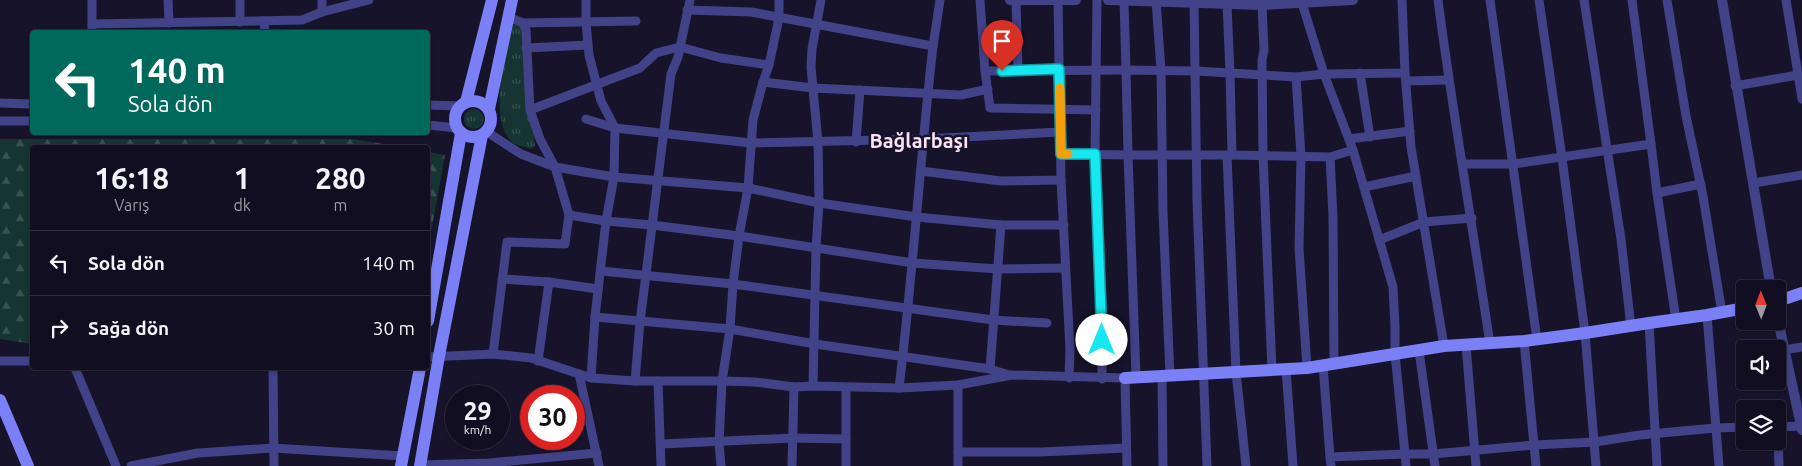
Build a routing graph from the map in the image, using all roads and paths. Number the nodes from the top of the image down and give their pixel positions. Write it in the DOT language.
graph roads {
  1 [pos="92,0"];
  2 [pos="168,0"];
  3 [pos="240,0"];
  4 [pos="322,0"];
  5 [pos="369,0"];
  6 [pos="492,0"];
  7 [pos="512,0"];
  8 [pos="586,0"];
  9 [pos="690,0"];
  10 [pos="779,0"];
  11 [pos="821,0"];
  12 [pos="940,0"];
  13 [pos="980,0"];
  14 [pos="1010,0"];
  15 [pos="1016,0"];
  16 [pos="1058,0"];
  17 [pos="1076,0"];
  18 [pos="1097,0"];
  19 [pos="1108,0"];
  20 [pos="1353,0"];
  21 [pos="1402,0"];
  22 [pos="1438,0"];
  23 [pos="1490,0"];
  24 [pos="1539,0"];
  25 [pos="1584,0"];
  26 [pos="1632,0"];
  27 [pos="1667,0"];
  28 [pos="1722,0"];
  29 [pos="1786,0"];
  30 [pos="1124,1"];
  31 [pos="1157,1"];
  32 [pos="1201,2"];
  33 [pos="1269,3"];
  34 [pos="1302,3"];
  35 [pos="1226,4"];
  36 [pos="687,10"];
  37 [pos="322,12"];
  38 [pos="508,17"];
  39 [pos="780,18"];
  40 [pos="264,21"];
  41 [pos="636,21"];
  42 [pos="240,22"];
  43 [pos="168,23"];
  44 [pos="586,23"];
  45 [pos="523,24"];
  46 [pos="816,25"];
  47 [pos="92,28"];
  48 [pos="265,30"];
  49 [pos="588,45"];
  50 [pos="933,46"];
  51 [pos="680,47"];
  52 [pos="526,48"];
  53 [pos="1799,55"];
  54 [pos="769,65"];
  55 [pos="1059,69"];
  56 [pos="1096,69"];
  57 [pos="1018,70"];
  58 [pos="1126,70"];
  59 [pos="1161,70"];
  60 [pos="985,71"];
  61 [pos="1196,71"];
  62 [pos="1230,73"];
  63 [pos="1360,73"];
  64 [pos="1324,74"];
  65 [pos="1798,75"];
  66 [pos="1263,76"];
  67 [pos="1296,77"];
  68 [pos="1405,77"];
  69 [pos="1448,80"];
  70 [pos="763,82"];
  71 [pos="597,85"];
  72 [pos="1735,86"];
  73 [pos="813,88"];
  74 [pos="988,89"];
  75 [pos="860,90"];
  76 [pos="928,94"];
  77 [pos="1802,99"];
  78 [pos="0,103"];
  79 [pos="30,104"];
  80 [pos="464,104"];
  81 [pos="430,105"];
  82 [pos="489,109"];
  83 [pos="1060,109"];
  84 [pos="530,110"];
  85 [pos="1096,110"];
  86 [pos="586,119"];
  87 [pos="0,121"];
  88 [pos="30,121"];
  89 [pos="430,125"];
  90 [pos="615,128"];
  91 [pos="459,130"];
  92 [pos="1410,131"];
  93 [pos="663,132"];
  94 [pos="1060,132"];
  95 [pos="485,134"];
  96 [pos="1370,137"];
  97 [pos="923,139"];
  98 [pos="1350,139"];
  99 [pos="818,142"];
  100 [pos="856,142"];
  101 [pos="751,143"];
  102 [pos="1652,144"];
  103 [pos="1353,150"];
  104 [pos="1608,150"];
  105 [pos="1061,154"];
  106 [pos="1095,154"];
  107 [pos="1128,154"];
  108 [pos="1162,155"];
  109 [pos="1196,155"];
  110 [pos="1229,155"];
  111 [pos="1263,155"];
  112 [pos="1300,156"];
  113 [pos="1330,157"];
  114 [pos="1562,158"];
  115 [pos="1463,164"];
  116 [pos="1514,164"];
  117 [pos="555,167"];
  118 [pos="921,171"];
  119 [pos="1802,175"];
  120 [pos="1416,176"];
  121 [pos="614,177"];
  122 [pos="658,180"];
  123 [pos="1061,180"];
  124 [pos="1754,183"];
  125 [pos="1700,184"];
  126 [pos="1364,186"];
  127 [pos="748,188"];
  128 [pos="1656,193"];
  129 [pos="819,203"];
  130 [pos="569,215"];
  131 [pos="918,217"];
  132 [pos="1472,218"];
  133 [pos="606,221"];
  134 [pos="1424,222"];
  135 [pos="652,225"];
  136 [pos="1001,225"];
  137 [pos="1064,225"];
  138 [pos="739,236"];
  139 [pos="1379,240"];
  140 [pos="816,248"];
  141 [pos="913,262"];
  142 [pos="1065,268"];
  143 [pos="998,269"];
  144 [pos="601,271"];
  145 [pos="646,276"];
  146 [pos="502,279"];
  147 [pos="1770,280"];
  148 [pos="549,282"];
  149 [pos="733,284"];
  150 [pos="598,289"];
  151 [pos="1802,293"];
  152 [pos="815,297"];
  153 [pos="1786,298"];
  154 [pos="430,309"];
  155 [pos="909,309"];
  156 [pos="1736,310"];
  157 [pos="1722,313"];
  158 [pos="1707,315"];
  159 [pos="595,317"];
  160 [pos="993,320"];
  161 [pos="1676,320"];
  162 [pos="640,322"];
  163 [pos="1047,323"];
  164 [pos="1649,323"];
  165 [pos="1630,327"];
  166 [pos="730,329"];
  167 [pos="1585,334"];
  168 [pos="1537,340"];
  169 [pos="1524,341"];
  170 [pos="815,344"];
  171 [pos="1490,344"];
  172 [pos="1466,345"];
  173 [pos="1444,346"];
  174 [pos="1802,346"];
  175 [pos="1786,350"];
  176 [pos="1419,351"];
  177 [pos="493,354"];
  178 [pos="1395,354"];
  179 [pos="433,357"];
  180 [pos="1786,357"];
  181 [pos="903,358"];
  182 [pos="30,361"];
  183 [pos="538,361"];
  184 [pos="0,362"];
  185 [pos="1329,364"];
  186 [pos="1307,368"];
  187 [pos="1286,369"];
  188 [pos="76,370"];
  189 [pos="273,370"];
  190 [pos="420,370"];
  191 [pos="990,370"];
  192 [pos="1272,370"];
  193 [pos="1236,372"];
  194 [pos="579,374"];
  195 [pos="1203,374"];
  196 [pos="1012,375"];
  197 [pos="1166,376"];
  198 [pos="591,378"];
  199 [pos="1069,378"];
  200 [pos="1102,378"];
  201 [pos="1130,378"];
  202 [pos="635,381"];
  203 [pos="658,381"];
  204 [pos="722,381"];
  205 [pos="958,385"];
  206 [pos="813,386"];
  207 [pos="794,387"];
  208 [pos="846,388"];
  209 [pos="900,388"];
  210 [pos="0,400"];
  211 [pos="1799,403"];
  212 [pos="1736,427"];
  213 [pos="1786,427"];
  214 [pos="1715,428"];
  215 [pos="1802,428"];
  216 [pos="1655,434"];
  217 [pos="793,438"];
  218 [pos="846,439"];
  219 [pos="1595,442"];
  220 [pos="719,443"];
  221 [pos="661,444"];
  222 [pos="1534,445"];
  223 [pos="273,448"];
  224 [pos="1126,448"];
  225 [pos="1475,450"];
  226 [pos="1779,450"];
  227 [pos="958,452"];
  228 [pos="597,453"];
  229 [pos="1405,454"];
  230 [pos="1433,454"];
  231 [pos="402,461"];
  232 [pos="1330,461"];
  233 [pos="420,465"];
  234 [pos="489,465"];
  235 [pos="28,466"];
  236 [pos="116,466"];
  237 [pos="131,466"];
  238 [pos="274,466"];
  239 [pos="599,466"];
  240 [pos="662,466"];
  241 [pos="721,466"];
  242 [pos="792,466"];
  243 [pos="846,466"];
  244 [pos="958,466"];
  245 [pos="1127,466"];
  246 [pos="1162,466"];
  247 [pos="1206,466"];
  248 [pos="1246,466"];
  249 [pos="1293,466"];
  250 [pos="1406,466"];
  251 [pos="1435,466"];
  252 [pos="1476,466"];
  253 [pos="1536,466"];
  254 [pos="1596,466"];
  255 [pos="1657,466"];
  256 [pos="1718,466"];
  257 [pos="1779,466"];
  1 -- 47 [label="street"];
  2 -- 43 [label="street"];
  3 -- 42 [label="street"];
  4 -- 37 [label="street"];
  5 -- 37 [label="street"];
  6 -- 80 [label="main road"];
  7 -- 38 [label="main road"];
  8 -- 44 [label="street"];
  9 -- 36 [label="street"];
  10 -- 39 [label="street"];
  11 -- 46 [label="street"];
  12 -- 50 [label="street"];
  13 -- 60 [label="street"];
  14 -- 15 [label="street"];
  15 -- 16 [label="street"];
  15 -- 57 [label="street"];
  16 -- 17 [label="street"];
  16 -- 55 [label="street"];
  18 -- 56 [label="street"];
  19 -- 30 [label="street"];
  20 -- 34 [label="street"];
  21 -- 68 [label="street"];
  22 -- 69 [label="street"];
  23 -- 116 [label="street"];
  24 -- 114 [label="street"];
  25 -- 104 [label="street"];
  26 -- 102 [label="street"];
  27 -- 125 [label="street"];
  28 -- 72 [label="street"];
  29 -- 53 [label="street"];
  30 -- 31 [label="street"];
  30 -- 58 [label="street"];
  31 -- 32 [label="street"];
  31 -- 59 [label="street"];
  32 -- 35 [label="street"];
  32 -- 61 [label="street"];
  33 -- 34 [label="street"];
  33 -- 35 [label="street"];
  33 -- 66 [label="street"];
  34 -- 64 [label="street"];
  35 -- 62 [label="street"];
  36 -- 39 [label="street"];
  36 -- 51 [label="street"];
  37 -- 40 [label="street"];
  38 -- 45 [label="street"];
  38 -- 82 [label="main road"];
  39 -- 46 [label="street"];
  39 -- 54 [label="street"];
  40 -- 42 [label="street"];
  40 -- 48 [label="street"];
  41 -- 44 [label="street"];
  42 -- 43 [label="street"];
  43 -- 47 [label="street"];
  44 -- 45 [label="street"];
  44 -- 49 [label="street"];
  45 -- 52 [label="street"];
  46 -- 50 [label="street"];
  46 -- 73 [label="street"];
  49 -- 52 [label="street"];
  49 -- 71 [label="street"];
  50 -- 76 [label="street"];
  51 -- 54 [label="street"];
  51 -- 71 [label="street"];
  51 -- 93 [label="street"];
  52 -- 84 [label="street"];
  53 -- 65 [label="street"];
  54 -- 70 [label="street"];
  55 -- 56 [label="street"];
  55 -- 57 [label="street"];
  55 -- 83 [label="street"];
  56 -- 58 [label="street"];
  56 -- 85 [label="street"];
  57 -- 60 [label="street"];
  58 -- 59 [label="street"];
  58 -- 107 [label="street"];
  59 -- 61 [label="street"];
  59 -- 108 [label="street"];
  60 -- 74 [label="street"];
  61 -- 62 [label="street"];
  61 -- 109 [label="street"];
  62 -- 66 [label="street"];
  62 -- 110 [label="street"];
  63 -- 64 [label="street"];
  63 -- 68 [label="street"];
  63 -- 96 [label="street"];
  64 -- 67 [label="street"];
  64 -- 98 [label="street"];
  65 -- 72 [label="street"];
  65 -- 77 [label="street"];
  66 -- 67 [label="street"];
  66 -- 111 [label="street"];
  67 -- 112 [label="street"];
  68 -- 69 [label="street"];
  68 -- 92 [label="street"];
  69 -- 115 [label="street"];
  70 -- 73 [label="street"];
  70 -- 101 [label="street"];
  71 -- 84 [label="street"];
  71 -- 90 [label="street"];
  72 -- 124 [label="street"];
  73 -- 75 [label="street"];
  73 -- 99 [label="street"];
  74 -- 76 [label="street"];
  74 -- 83 [label="street"];
  75 -- 76 [label="street"];
  75 -- 100 [label="street"];
  76 -- 97 [label="street"];
  78 -- 79 [label="street"];
  80 -- 81 [label="street"];
  80 -- 82 [label="main road"];
  80 -- 91 [label="main road"];
  82 -- 95 [label="main road"];
  83 -- 85 [label="street"];
  83 -- 94 [label="street"];
  84 -- 117 [label="street"];
  85 -- 106 [label="street"];
  86 -- 90 [label="street"];
  87 -- 88 [label="street"];
  89 -- 91 [label="street"];
  90 -- 93 [label="street"];
  90 -- 121 [label="street"];
  91 -- 95 [label="main road"];
  91 -- 154 [label="main road"];
  92 -- 96 [label="street"];
  92 -- 120 [label="street"];
  93 -- 101 [label="street"];
  93 -- 122 [label="street"];
  94 -- 97 [label="street"];
  94 -- 105 [label="street"];
  95 -- 117 [label="street"];
  95 -- 179 [label="main road"];
  96 -- 98 [label="street"];
  97 -- 100 [label="street"];
  97 -- 118 [label="street"];
  98 -- 103 [label="street"];
  99 -- 100 [label="street"];
  99 -- 101 [label="street"];
  99 -- 129 [label="street"];
  101 -- 127 [label="street"];
  102 -- 104 [label="street"];
  102 -- 128 [label="street"];
  103 -- 113 [label="street"];
  103 -- 126 [label="street"];
  104 -- 114 [label="street"];
  104 -- 165 [label="street"];
  105 -- 106 [label="street"];
  105 -- 123 [label="street"];
  106 -- 107 [label="street"];
  106 -- 200 [label="street"];
  107 -- 108 [label="street"];
  107 -- 201 [label="street"];
  108 -- 109 [label="street"];
  108 -- 197 [label="street"];
  109 -- 110 [label="street"];
  109 -- 195 [label="street"];
  110 -- 111 [label="street"];
  110 -- 193 [label="street"];
  111 -- 112 [label="street"];
  111 -- 192 [label="street"];
  112 -- 113 [label="street"];
  112 -- 186 [label="street"];
  113 -- 185 [label="street"];
  114 -- 116 [label="street"];
  114 -- 167 [label="street"];
  115 -- 116 [label="street"];
  115 -- 132 [label="street"];
  116 -- 168 [label="street"];
  117 -- 121 [label="street"];
  117 -- 130 [label="street"];
  118 -- 123 [label="street"];
  118 -- 131 [label="street"];
  119 -- 124 [label="street"];
  120 -- 126 [label="street"];
  120 -- 134 [label="street"];
  121 -- 122 [label="street"];
  121 -- 133 [label="street"];
  122 -- 127 [label="street"];
  122 -- 135 [label="street"];
  123 -- 137 [label="street"];
  124 -- 147 [label="street"];
  125 -- 128 [label="street"];
  125 -- 157 [label="street"];
  126 -- 139 [label="street"];
  127 -- 129 [label="street"];
  127 -- 138 [label="street"];
  128 -- 161 [label="street"];
  129 -- 131 [label="street"];
  129 -- 140 [label="street"];
  130 -- 133 [label="street"];
  130 -- 146 [label="street"];
  131 -- 136 [label="street"];
  131 -- 141 [label="street"];
  132 -- 134 [label="street"];
  132 -- 171 [label="street"];
  133 -- 135 [label="street"];
  133 -- 144 [label="street"];
  134 -- 139 [label="street"];
  134 -- 173 [label="street"];
  135 -- 138 [label="street"];
  135 -- 145 [label="street"];
  136 -- 137 [label="street"];
  136 -- 143 [label="street"];
  137 -- 142 [label="street"];
  138 -- 140 [label="street"];
  138 -- 149 [label="street"];
  139 -- 178 [label="street"];
  140 -- 141 [label="street"];
  140 -- 152 [label="street"];
  141 -- 143 [label="street"];
  141 -- 155 [label="street"];
  142 -- 143 [label="street"];
  142 -- 199 [label="street"];
  143 -- 160 [label="street"];
  144 -- 145 [label="street"];
  144 -- 150 [label="street"];
  145 -- 149 [label="street"];
  145 -- 162 [label="street"];
  146 -- 148 [label="street"];
  146 -- 177 [label="street"];
  148 -- 150 [label="street"];
  148 -- 183 [label="street"];
  149 -- 152 [label="street"];
  149 -- 166 [label="street"];
  150 -- 159 [label="street"];
  151 -- 153 [label="main road"];
  152 -- 155 [label="street"];
  152 -- 170 [label="street"];
  155 -- 160 [label="street"];
  155 -- 181 [label="street"];
  156 -- 157 [label="main road"];
  157 -- 158 [label="main road"];
  158 -- 161 [label="main road"];
  158 -- 214 [label="street"];
  159 -- 162 [label="street"];
  159 -- 198 [label="street"];
  160 -- 163 [label="street"];
  160 -- 191 [label="street"];
  161 -- 164 [label="main road"];
  162 -- 166 [label="street"];
  162 -- 202 [label="street"];
  164 -- 165 [label="main road"];
  164 -- 216 [label="street"];
  165 -- 167 [label="main road"];
  166 -- 170 [label="street"];
  166 -- 204 [label="street"];
  167 -- 168 [label="main road"];
  167 -- 219 [label="street"];
  168 -- 169 [label="main road"];
  169 -- 171 [label="main road"];
  169 -- 222 [label="street"];
  170 -- 181 [label="street"];
  170 -- 206 [label="street"];
  171 -- 172 [label="main road"];
  172 -- 173 [label="main road"];
  172 -- 225 [label="street"];
  173 -- 176 [label="main road"];
  174 -- 175 [label="street"];
  176 -- 178 [label="main road"];
  176 -- 230 [label="street"];
  177 -- 179 [label="street"];
  177 -- 183 [label="street"];
  178 -- 185 [label="main road"];
  178 -- 229 [label="street"];
  179 -- 233 [label="main road"];
  180 -- 211 [label="street"];
  181 -- 191 [label="street"];
  181 -- 209 [label="street"];
  182 -- 184 [label="street"];
  183 -- 194 [label="street"];
  185 -- 186 [label="main road"];
  185 -- 232 [label="street"];
  186 -- 187 [label="main road"];
  187 -- 192 [label="main road"];
  187 -- 249 [label="street"];
  188 -- 236 [label="street"];
  189 -- 223 [label="street"];
  190 -- 231 [label="main road"];
  191 -- 196 [label="street"];
  192 -- 193 [label="main road"];
  193 -- 195 [label="main road"];
  193 -- 248 [label="street"];
  194 -- 198 [label="street"];
  194 -- 228 [label="street"];
  195 -- 197 [label="main road"];
  195 -- 247 [label="street"];
  196 -- 199 [label="street"];
  196 -- 205 [label="street"];
  197 -- 201 [label="main road"];
  197 -- 246 [label="street"];
  198 -- 202 [label="street"];
  199 -- 200 [label="street"];
  200 -- 201 [label="street"];
  201 -- 224 [label="street"];
  202 -- 203 [label="street"];
  203 -- 204 [label="street"];
  203 -- 221 [label="street"];
  204 -- 207 [label="street"];
  204 -- 220 [label="street"];
  205 -- 209 [label="street"];
  205 -- 227 [label="street"];
  206 -- 207 [label="street"];
  206 -- 208 [label="street"];
  207 -- 217 [label="street"];
  208 -- 209 [label="street"];
  208 -- 218 [label="street"];
  210 -- 235 [label="main road"];
  211 -- 215 [label="street"];
  212 -- 214 [label="street"];
  213 -- 215 [label="street"];
  214 -- 216 [label="street"];
  214 -- 256 [label="street"];
  216 -- 219 [label="street"];
  216 -- 255 [label="street"];
  217 -- 218 [label="street"];
  217 -- 220 [label="street"];
  217 -- 242 [label="street"];
  218 -- 243 [label="street"];
  219 -- 222 [label="street"];
  219 -- 254 [label="street"];
  220 -- 221 [label="street"];
  220 -- 241 [label="street"];
  221 -- 240 [label="street"];
  222 -- 225 [label="street"];
  222 -- 253 [label="street"];
  223 -- 231 [label="street"];
  223 -- 237 [label="street"];
  223 -- 238 [label="street"];
  224 -- 227 [label="street"];
  224 -- 245 [label="street"];
  225 -- 230 [label="street"];
  225 -- 252 [label="street"];
  226 -- 257 [label="street"];
  227 -- 244 [label="street"];
  228 -- 234 [label="street"];
  228 -- 239 [label="street"];
  229 -- 230 [label="street"];
  229 -- 232 [label="street"];
  229 -- 250 [label="street"];
  230 -- 251 [label="street"];
  233 -- 234 [label="street"];
}
